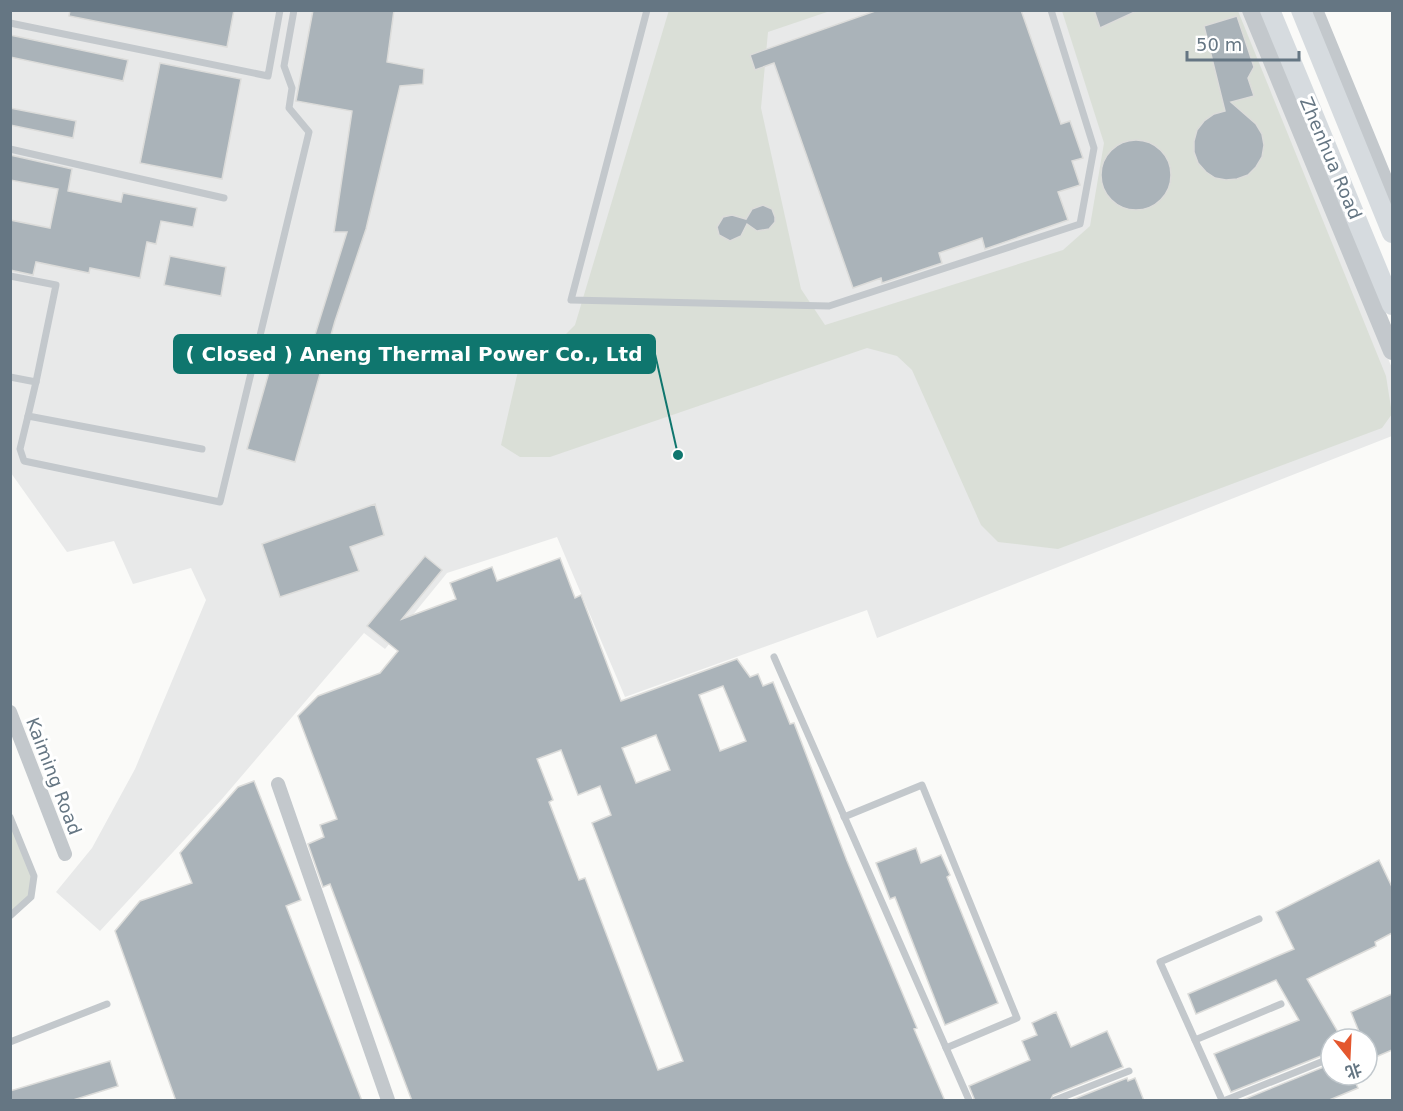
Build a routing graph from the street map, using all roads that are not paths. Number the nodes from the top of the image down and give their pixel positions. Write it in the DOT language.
graph roads {
  1 [pos="280,10"];
  2 [pos="294,10"];
  3 [pos="647,10"];
  4 [pos="1051,10"];
  5 [pos="1251,10"];
  6 [pos="1270,10"];
  7 [pos="1301,10"];
  8 [pos="1314,10"];
  9 [pos="10,22"];
  10 [pos="10,149"];
  11 [pos="1392,196"];
  12 [pos="224,198"];
  13 [pos="1392,234"];
  14 [pos="10,276"];
  15 [pos="1392,305"];
  16 [pos="1392,351"];
  17 [pos="10,377"];
  18 [pos="36,382"];
  19 [pos="28,416"];
  20 [pos="202,449"];
  21 [pos="774,657"];
  22 [pos="10,712"];
  23 [pos="278,784"];
  24 [pos="844,817"];
  25 [pos="10,818"];
  26 [pos="65,854"];
  27 [pos="10,916"];
  28 [pos="1259,919"];
  29 [pos="107,1004"];
  30 [pos="1281,1004"];
  31 [pos="1195,1040"];
  32 [pos="10,1042"];
  33 [pos="946,1048"];
  34 [pos="1319,1063"];
  35 [pos="1129,1071"];
  36 [pos="388,1101"];
  37 [pos="969,1101"];
  38 [pos="1055,1101"];
  39 [pos="1222,1101"];
  40 [pos="1227,1101"];
  1 -- 9 [label="lane"];
  2 -- 19 [label="lane"];
  3 -- 4 [label="lane"];
  5 -- 16 [label="street"];
  6 -- 15 [label="main road, Zhenhua Road"];
  7 -- 13 [label="main road, Zhenhua Road"];
  8 -- 11 [label="street"];
  10 -- 12 [label="lane"];
  14 -- 18 [label="lane"];
  17 -- 18 [label="lane"];
  18 -- 19 [label="lane"];
  19 -- 20 [label="lane"];
  21 -- 24 [label="lane"];
  22 -- 26 [label="street, Kaiming Road"];
  23 -- 36 [label="street"];
  24 -- 33 [label="lane"];
  24 -- 33 [label="lane"];
  25 -- 27 [label="lane"];
  28 -- 31 [label="lane"];
  29 -- 32 [label="lane"];
  30 -- 31 [label="lane"];
  31 -- 39 [label="lane"];
  33 -- 37 [label="lane"];
  34 -- 40 [label="lane"];
  35 -- 38 [label="lane"];
}
